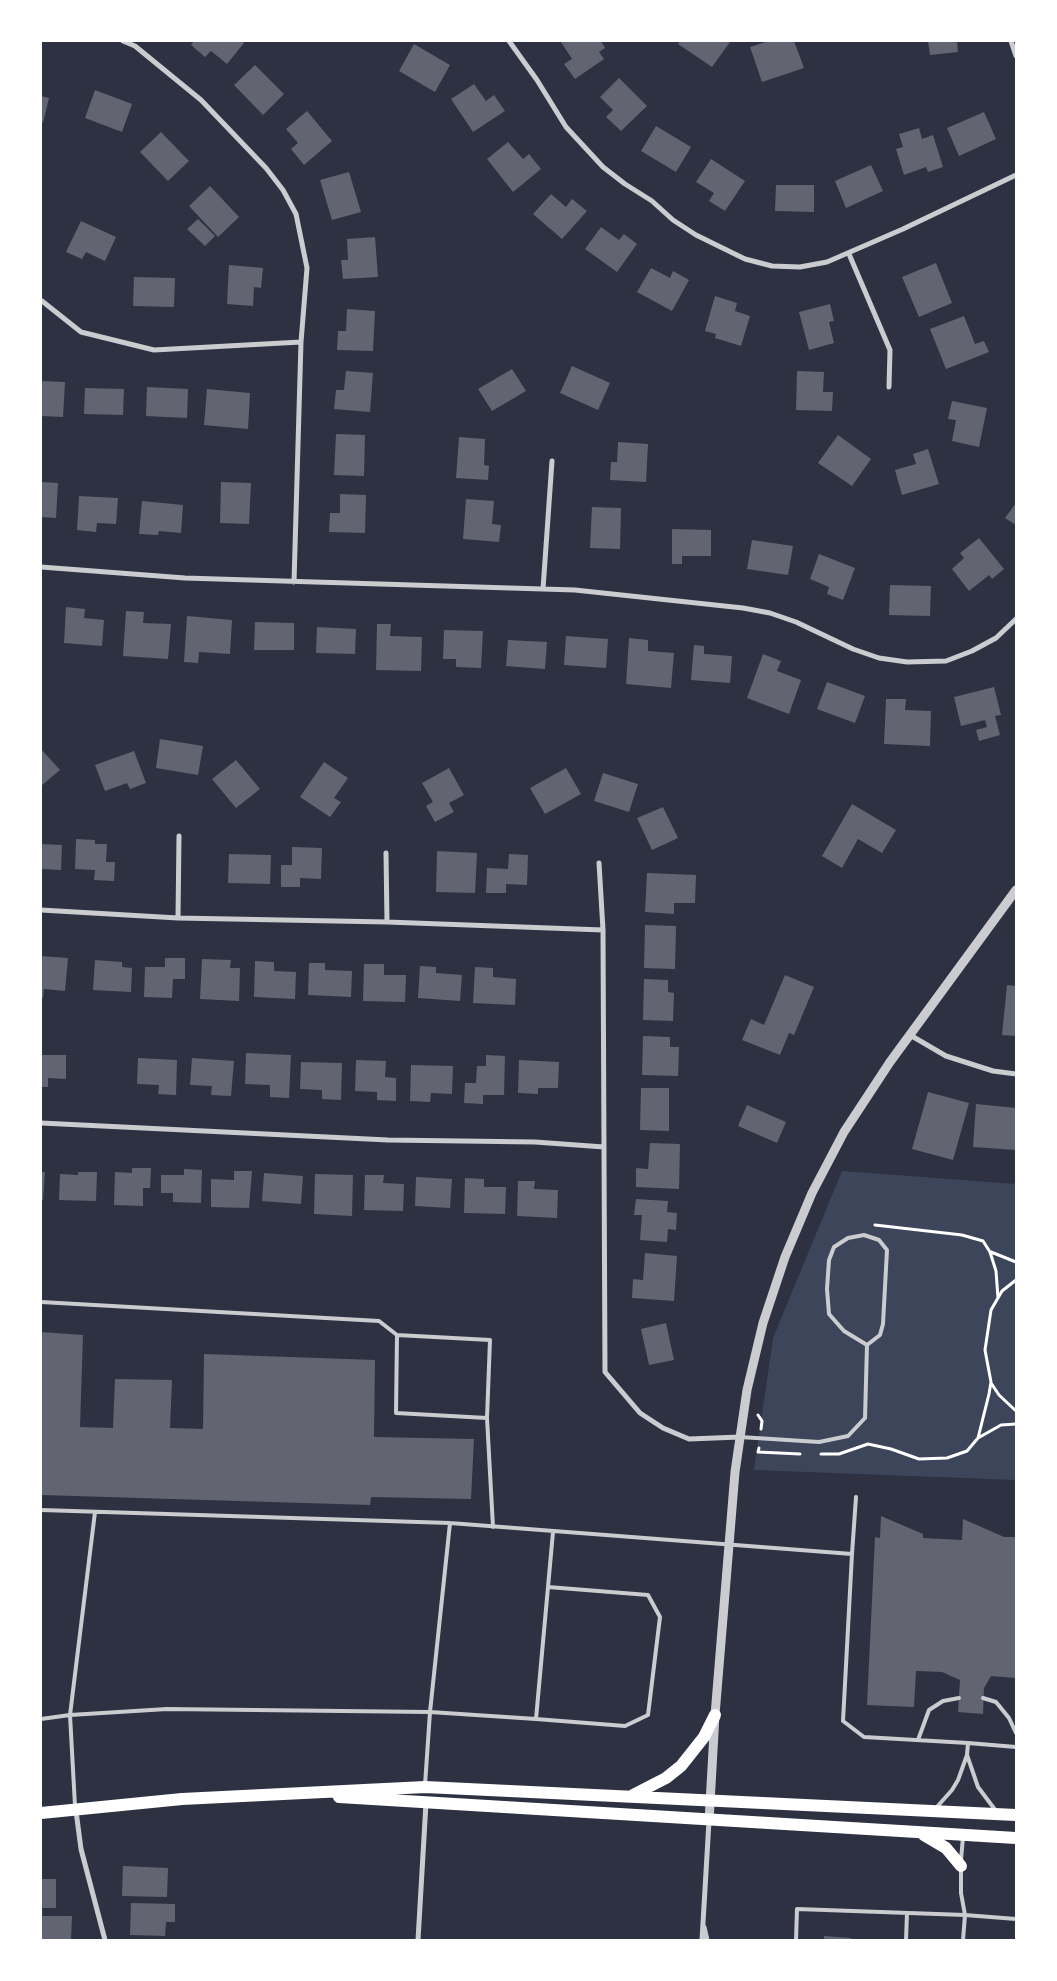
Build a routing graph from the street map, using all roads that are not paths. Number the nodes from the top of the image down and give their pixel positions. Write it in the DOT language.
graph roads {
  1 [pos="123,41"];
  2 [pos="509,41"];
  3 [pos="1012,41"];
  4 [pos="1016,56"];
  5 [pos="1016,175"];
  6 [pos="849,254"];
  7 [pos="42,301"];
  8 [pos="301,342"];
  9 [pos="889,387"];
  10 [pos="552,461"];
  11 [pos="41,567"];
  12 [pos="294,582"];
  13 [pos="543,589"];
  14 [pos="1016,619"];
  15 [pos="179,836"];
  16 [pos="386,853"];
  17 [pos="599,863"];
  18 [pos="1016,890"];
  19 [pos="41,910"];
  20 [pos="178,918"];
  21 [pos="387,922"];
  22 [pos="603,930"];
  23 [pos="910,1034"];
  24 [pos="1016,1074"];
  25 [pos="41,1124"];
  26 [pos="604,1147"];
  27 [pos="41,1302"];
  28 [pos="397,1335"];
  29 [pos="867,1345"];
  30 [pos="487,1418"];
  31 [pos="740,1437"];
  32 [pos="856,1496"];
  33 [pos="41,1510"];
  34 [pos="95,1512"];
  35 [pos="450,1523"];
  36 [pos="493,1527"];
  37 [pos="553,1532"];
  38 [pos="730,1546"];
  39 [pos="852,1554"];
  40 [pos="548,1587"];
  41 [pos="959,1698"];
  42 [pos="983,1698"];
  43 [pos="430,1712"];
  44 [pos="70,1714"];
  45 [pos="715,1716"];
  46 [pos="41,1719"];
  47 [pos="536,1719"];
  48 [pos="1016,1733"];
  49 [pos="918,1740"];
  50 [pos="968,1743"];
  51 [pos="1016,1747"];
  52 [pos="967,1754"];
  53 [pos="425,1787"];
  54 [pos="289,1792"];
  55 [pos="630,1796"];
  56 [pos="710,1800"];
  57 [pos="426,1803"];
  58 [pos="76,1808"];
  59 [pos="933,1811"];
  60 [pos="41,1813"];
  61 [pos="999,1814"];
  62 [pos="1016,1815"];
  63 [pos="709,1821"];
  64 [pos="917,1832"];
  65 [pos="963,1836"];
  66 [pos="1016,1838"];
  67 [pos="961,1866"];
  68 [pos="908,1913"];
  69 [pos="965,1915"];
  70 [pos="702,1919"];
  71 [pos="1016,1919"];
  72 [pos="105,1940"];
  73 [pos="418,1940"];
  74 [pos="702,1940"];
  75 [pos="707,1940"];
  76 [pos="796,1940"];
  77 [pos="906,1940"];
  78 [pos="963,1940"];
  1 -- 8 [label="street"];
  2 -- 6 [label="street"];
  3 -- 4 [label="street"];
  5 -- 6 [label="street"];
  6 -- 9 [label="street"];
  7 -- 8 [label="street"];
  8 -- 12 [label="street"];
  10 -- 13 [label="street"];
  11 -- 12 [label="street"];
  12 -- 13 [label="street"];
  13 -- 14 [label="street"];
  15 -- 20 [label="street"];
  16 -- 21 [label="street"];
  17 -- 22 [label="street"];
  18 -- 23 [label="street"];
  19 -- 20 [label="street"];
  20 -- 21 [label="street"];
  21 -- 22 [label="street"];
  22 -- 26 [label="street"];
  23 -- 24 [label="street"];
  23 -- 31 [label="street"];
  25 -- 26 [label="street"];
  26 -- 31 [label="street"];
  27 -- 28 [label="lane"];
  28 -- 30 [label="lane"];
  28 -- 30 [label="lane"];
  29 -- 29 [label="lane"];
  29 -- 31 [label="lane"];
  30 -- 36 [label="lane"];
  31 -- 38 [label="street"];
  32 -- 39 [label="lane"];
  33 -- 34 [label="lane"];
  34 -- 35 [label="lane"];
  34 -- 44 [label="lane"];
  35 -- 36 [label="lane"];
  35 -- 43 [label="lane"];
  36 -- 37 [label="lane"];
  37 -- 38 [label="lane"];
  37 -- 40 [label="lane"];
  38 -- 39 [label="lane"];
  38 -- 45 [label="street"];
  39 -- 49 [label="lane"];
  40 -- 47 [label="lane"];
  40 -- 47 [label="lane"];
  41 -- 49 [label="lane"];
  42 -- 48 [label="lane"];
  43 -- 44 [label="lane"];
  43 -- 47 [label="lane"];
  43 -- 53 [label="lane"];
  44 -- 46 [label="lane"];
  44 -- 58 [label="lane"];
  45 -- 55 [label="main road"];
  45 -- 56 [label="street"];
  49 -- 50 [label="lane"];
  50 -- 51 [label="lane"];
  50 -- 52 [label="lane"];
  52 -- 59 [label="lane"];
  52 -- 61 [label="lane"];
  53 -- 54 [label="main road"];
  53 -- 55 [label="main road"];
  54 -- 57 [label="main road"];
  54 -- 58 [label="main road"];
  55 -- 56 [label="main road"];
  56 -- 59 [label="main road"];
  56 -- 63 [label="street"];
  57 -- 63 [label="main road"];
  57 -- 73 [label="street"];
  58 -- 60 [label="main road"];
  58 -- 72 [label="street"];
  59 -- 61 [label="main road"];
  61 -- 62 [label="main road"];
  63 -- 64 [label="main road"];
  63 -- 70 [label="street"];
  64 -- 65 [label="main road"];
  64 -- 67 [label="main road"];
  65 -- 66 [label="main road"];
  65 -- 67 [label="lane"];
  67 -- 69 [label="lane"];
  68 -- 69 [label="lane"];
  68 -- 76 [label="lane"];
  68 -- 77 [label="lane"];
  69 -- 71 [label="lane"];
  69 -- 78 [label="lane"];
  70 -- 74 [label="street"];
  70 -- 75 [label="street"];
}
